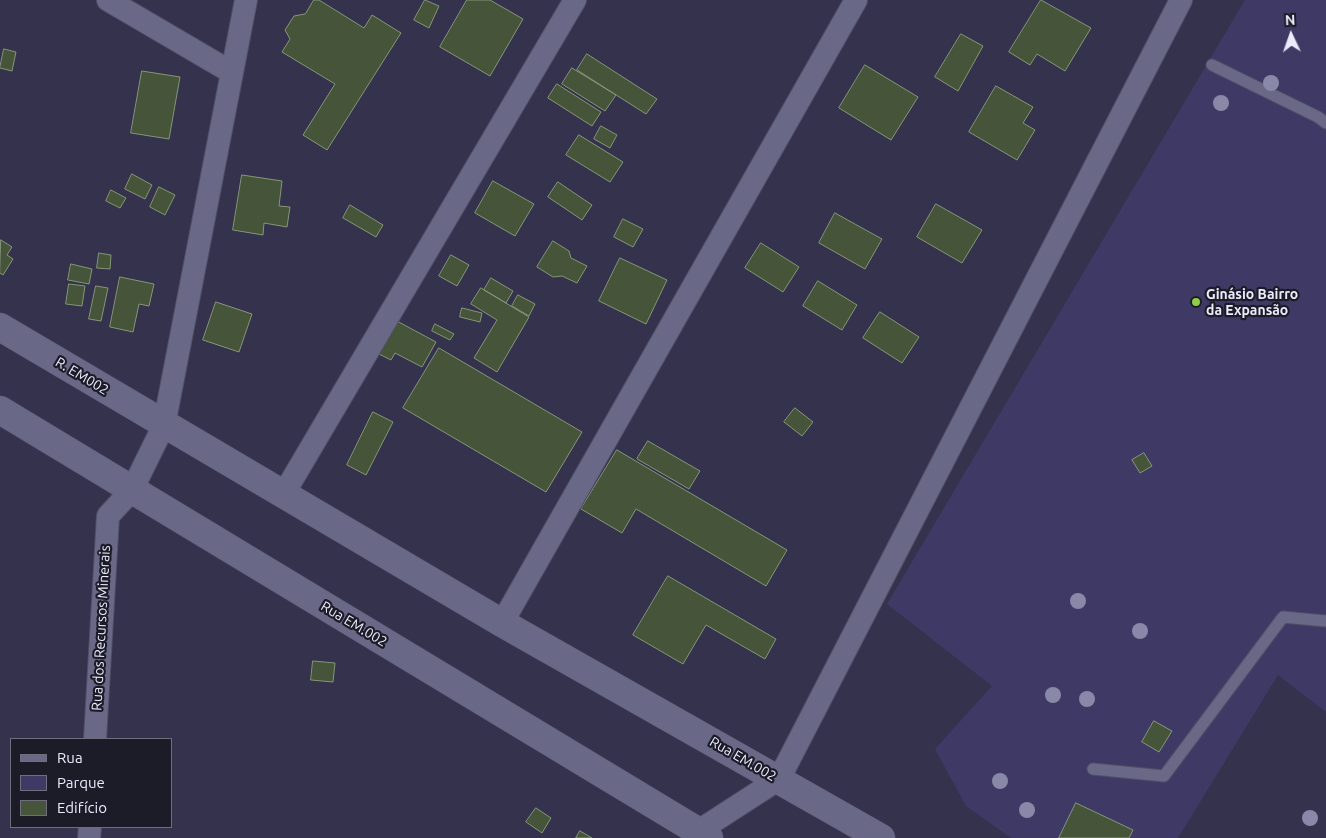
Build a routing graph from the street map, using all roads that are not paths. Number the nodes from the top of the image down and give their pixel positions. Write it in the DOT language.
graph roads {
  1 [pos="108,0"];
  2 [pos="246,0"];
  3 [pos="575,0"];
  4 [pos="856,0"];
  5 [pos="1181,0"];
  6 [pos="1212,65"];
  7 [pos="231,72"];
  8 [pos="1326,123"];
  9 [pos="0,327"];
  10 [pos="0,410"];
  11 [pos="164,425"];
  12 [pos="132,490"];
  13 [pos="283,495"];
  14 [pos="1326,621"];
  15 [pos="502,623"];
  16 [pos="95,738"];
  17 [pos="1094,768"];
  18 [pos="779,779"];
  19 [pos="700,836"];
  20 [pos="881,838"];
  1 -- 7 [label="street"];
  2 -- 7 [label="street"];
  3 -- 13 [label="street"];
  4 -- 15 [label="street"];
  5 -- 18 [label="street"];
  6 -- 8 [label="lane"];
  7 -- 11 [label="street"];
  9 -- 11 [label="street, R. EM002"];
  10 -- 12 [label="street, Rua EM.002"];
  11 -- 12 [label="street"];
  11 -- 13 [label="street, Rua EM.002"];
  12 -- 16 [label="street, Rua dos Recursos Minerais"];
  12 -- 19 [label="street, Rua EM.002"];
  13 -- 15 [label="street, Rua EM.002"];
  14 -- 17 [label="lane"];
  15 -- 18 [label="street, Rua EM.002"];
  18 -- 19 [label="street"];
  18 -- 20 [label="street, Rua EM.002"];
}
